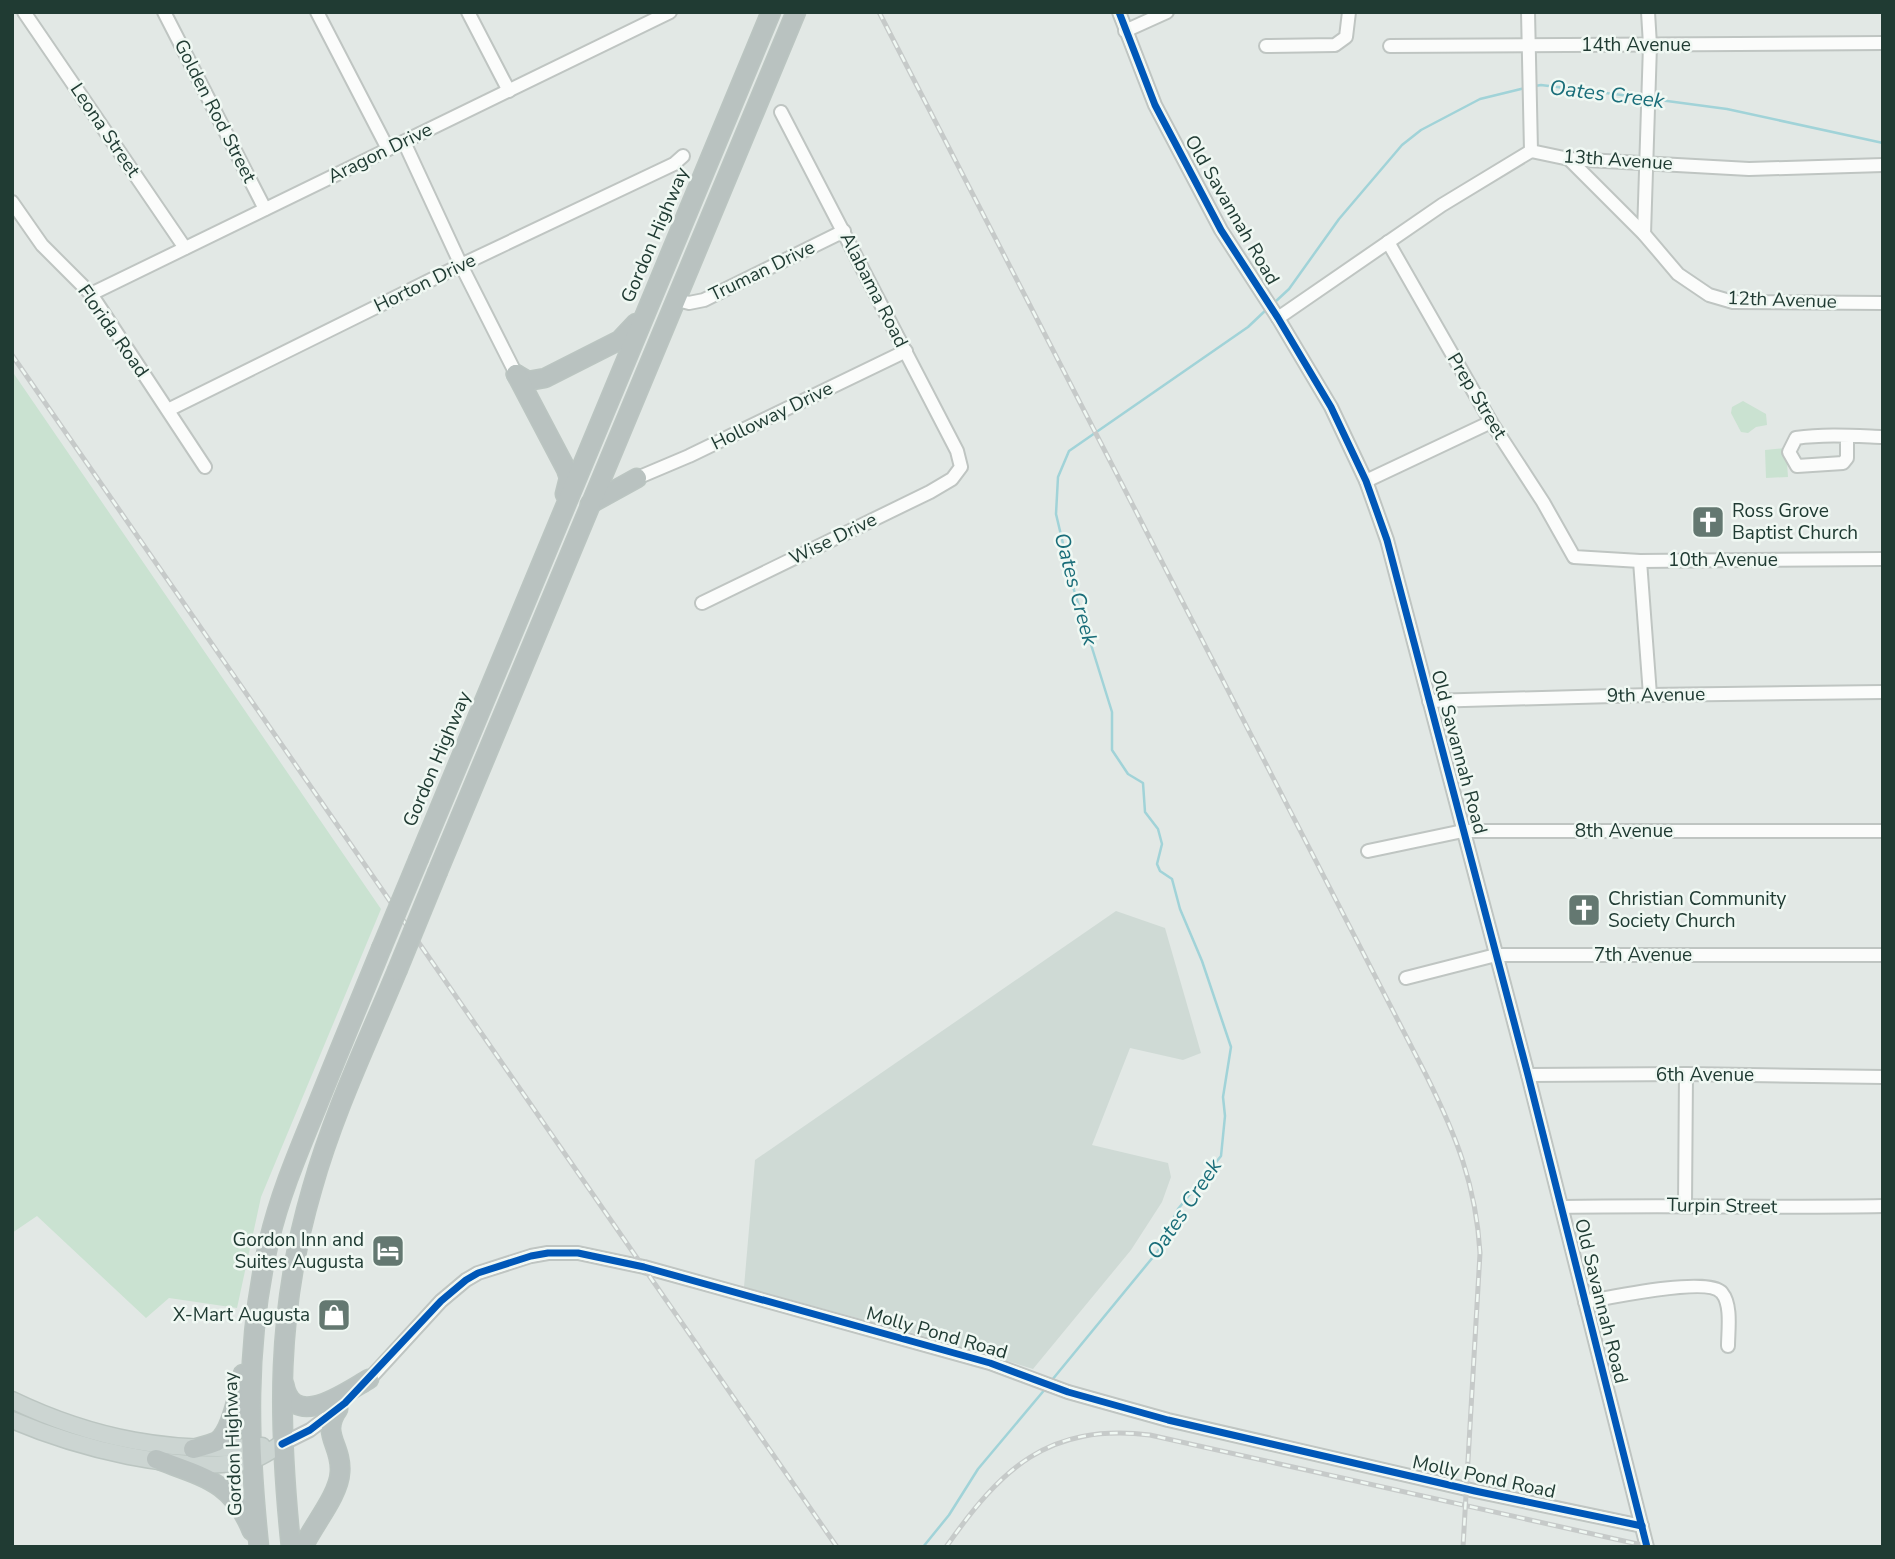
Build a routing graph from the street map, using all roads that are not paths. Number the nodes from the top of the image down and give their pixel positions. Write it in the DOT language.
graph roads {
  1 [pos="24,12"];
  2 [pos="164,12"];
  3 [pos="317,12"];
  4 [pos="468,12"];
  5 [pos="670,12"];
  6 [pos="771,12"];
  7 [pos="796,12"];
  8 [pos="1119,12"];
  9 [pos="1167,12"];
  10 [pos="1349,12"];
  11 [pos="1528,12"];
  12 [pos="1648,12"];
  13 [pos="1125,31"];
  14 [pos="1883,43"];
  15 [pos="1528,44"];
  16 [pos="1650,45"];
  17 [pos="1266,46"];
  18 [pos="1390,46"];
  19 [pos="509,91"];
  20 [pos="781,111"];
  21 [pos="404,142"];
  22 [pos="388,149"];
  23 [pos="1531,151"];
  24 [pos="683,156"];
  25 [pos="1569,159"];
  26 [pos="1648,163"];
  27 [pos="1883,165"];
  28 [pos="12,202"];
  29 [pos="265,209"];
  30 [pos="844,231"];
  31 [pos="1644,234"];
  32 [pos="1388,242"];
  33 [pos="185,248"];
  34 [pos="461,265"];
  35 [pos="91,294"];
  36 [pos="677,300"];
  37 [pos="1883,303"];
  38 [pos="1272,309"];
  39 [pos="645,313"];
  40 [pos="906,351"];
  41 [pos="516,374"];
  42 [pos="168,411"];
  43 [pos="1492,422"];
  44 [pos="1847,436"];
  45 [pos="1883,437"];
  46 [pos="612,449"];
  47 [pos="205,467"];
  48 [pos="960,471"];
  49 [pos="637,478"];
  50 [pos="1366,481"];
  51 [pos="590,504"];
  52 [pos="564,511"];
  53 [pos="1567,548"];
  54 [pos="1883,559"];
  55 [pos="1640,561"];
  56 [pos="702,603"];
  57 [pos="1883,692"];
  58 [pos="1650,695"];
  59 [pos="1429,701"];
  60 [pos="1463,831"];
  61 [pos="1883,831"];
  62 [pos="1368,850"];
  63 [pos="1496,955"];
  64 [pos="1883,955"];
  65 [pos="1406,978"];
  66 [pos="1686,1074"];
  67 [pos="1528,1075"];
  68 [pos="1883,1077"];
  69 [pos="1685,1205"];
  70 [pos="1883,1206"];
  71 [pos="1562,1207"];
  72 [pos="1585,1302"];
  73 [pos="1728,1346"];
  74 [pos="252,1351"];
  75 [pos="282,1371"];
  76 [pos="369,1379"];
  77 [pos="12,1400"];
  78 [pos="338,1409"];
  79 [pos="12,1420"];
  80 [pos="282,1444"];
  81 [pos="194,1449"];
  82 [pos="251,1454"];
  83 [pos="156,1459"];
  84 [pos="1642,1525"];
  85 [pos="259,1547"];
  86 [pos="291,1547"];
  87 [pos="303,1547"];
  88 [pos="1647,1547"];
  1 -- 33 [label="street, Leona Street"];
  2 -- 29 [label="street, Golden Rod Street"];
  3 -- 22 [label="street"];
  4 -- 19 [label="street"];
  5 -- 19 [label="street, Aragon Drive"];
  6 -- 39 [label="highway, Gordon Highway"];
  7 -- 36 [label="highway"];
  8 -- 13 [label="street, Old Savannah Road"];
  9 -- 13 [label="street"];
  10 -- 17 [label="street"];
  11 -- 15 [label="street"];
  12 -- 16 [label="street"];
  13 -- 38 [label="street, Old Savannah Road"];
  14 -- 16 [label="street, 14th Avenue"];
  15 -- 16 [label="street, 14th Avenue"];
  15 -- 18 [label="street, 14th Avenue"];
  15 -- 23 [label="street"];
  16 -- 26 [label="street"];
  19 -- 21 [label="street, Aragon Drive"];
  20 -- 30 [label="street, Alabama Road"];
  21 -- 22 [label="street, Aragon Drive"];
  21 -- 34 [label="street"];
  22 -- 29 [label="street, Aragon Drive"];
  23 -- 25 [label="street, 13th Avenue"];
  23 -- 32 [label="street"];
  24 -- 34 [label="street, Horton Drive"];
  25 -- 26 [label="street, 13th Avenue"];
  25 -- 31 [label="street, 12th Avenue"];
  26 -- 27 [label="street, 13th Avenue"];
  26 -- 31 [label="street"];
  28 -- 35 [label="street, Florida Road"];
  29 -- 33 [label="street, Aragon Drive"];
  30 -- 36 [label="street, Truman Drive"];
  30 -- 40 [label="street, Alabama Road"];
  31 -- 37 [label="street, 12th Avenue"];
  32 -- 38 [label="street"];
  32 -- 43 [label="street, Prep Street"];
  33 -- 35 [label="street, Aragon Drive"];
  34 -- 41 [label="street"];
  34 -- 42 [label="street, Horton Drive"];
  35 -- 42 [label="street, Florida Road"];
  36 -- 46 [label="highway"];
  38 -- 50 [label="street, Old Savannah Road"];
  39 -- 41 [label="highway"];
  39 -- 52 [label="highway, Gordon Highway"];
  40 -- 48 [label="street, Alabama Road"];
  40 -- 49 [label="street, Holloway Drive"];
  41 -- 52 [label="highway"];
  42 -- 47 [label="street, Florida Road"];
  43 -- 50 [label="street"];
  43 -- 53 [label="street, Prep Street"];
  44 -- 44 [label="street"];
  44 -- 45 [label="street"];
  46 -- 49 [label="highway"];
  46 -- 51 [label="highway"];
  48 -- 56 [label="street, Wise Drive"];
  49 -- 51 [label="highway"];
  50 -- 59 [label="street, Old Savannah Road"];
  51 -- 75 [label="highway, bridge"];
  52 -- 74 [label="highway, Gordon Highway, bridge"];
  53 -- 55 [label="street, 10th Avenue"];
  54 -- 55 [label="street, 10th Avenue"];
  55 -- 58 [label="street"];
  57 -- 58 [label="street, 9th Avenue"];
  58 -- 59 [label="street, 9th Avenue"];
  59 -- 60 [label="street, Old Savannah Road"];
  60 -- 61 [label="street, 8th Avenue"];
  60 -- 62 [label="street, 8th Avenue"];
  60 -- 63 [label="street, Old Savannah Road"];
  63 -- 64 [label="street, 7th Avenue"];
  63 -- 65 [label="street, 7th Avenue"];
  63 -- 67 [label="street, Old Savannah Road"];
  66 -- 67 [label="street, 6th Avenue"];
  66 -- 68 [label="street, 6th Avenue"];
  66 -- 69 [label="street"];
  67 -- 71 [label="street, Old Savannah Road"];
  69 -- 70 [label="street, Turpin Street"];
  69 -- 71 [label="street, Turpin Street"];
  71 -- 72 [label="street, Old Savannah Road"];
  72 -- 73 [label="street"];
  72 -- 84 [label="street, Old Savannah Road"];
  74 -- 81 [label="highway"];
  74 -- 82 [label="highway, Gordon Highway"];
  75 -- 76 [label="highway"];
  75 -- 80 [label="highway"];
  76 -- 78 [label="street, Molly Pond Road"];
  76 -- 84 [label="street, Molly Pond Road"];
  77 -- 81 [label="main road"];
  78 -- 80 [label="street, Molly Pond Road"];
  78 -- 87 [label="highway"];
  79 -- 83 [label="main road"];
  80 -- 82 [label="main road"];
  80 -- 86 [label="highway"];
  81 -- 82 [label="main road"];
  82 -- 83 [label="main road"];
  82 -- 85 [label="highway, Gordon Highway"];
  83 -- 85 [label="highway"];
  84 -- 88 [label="street, Old Savannah Road"];
}
